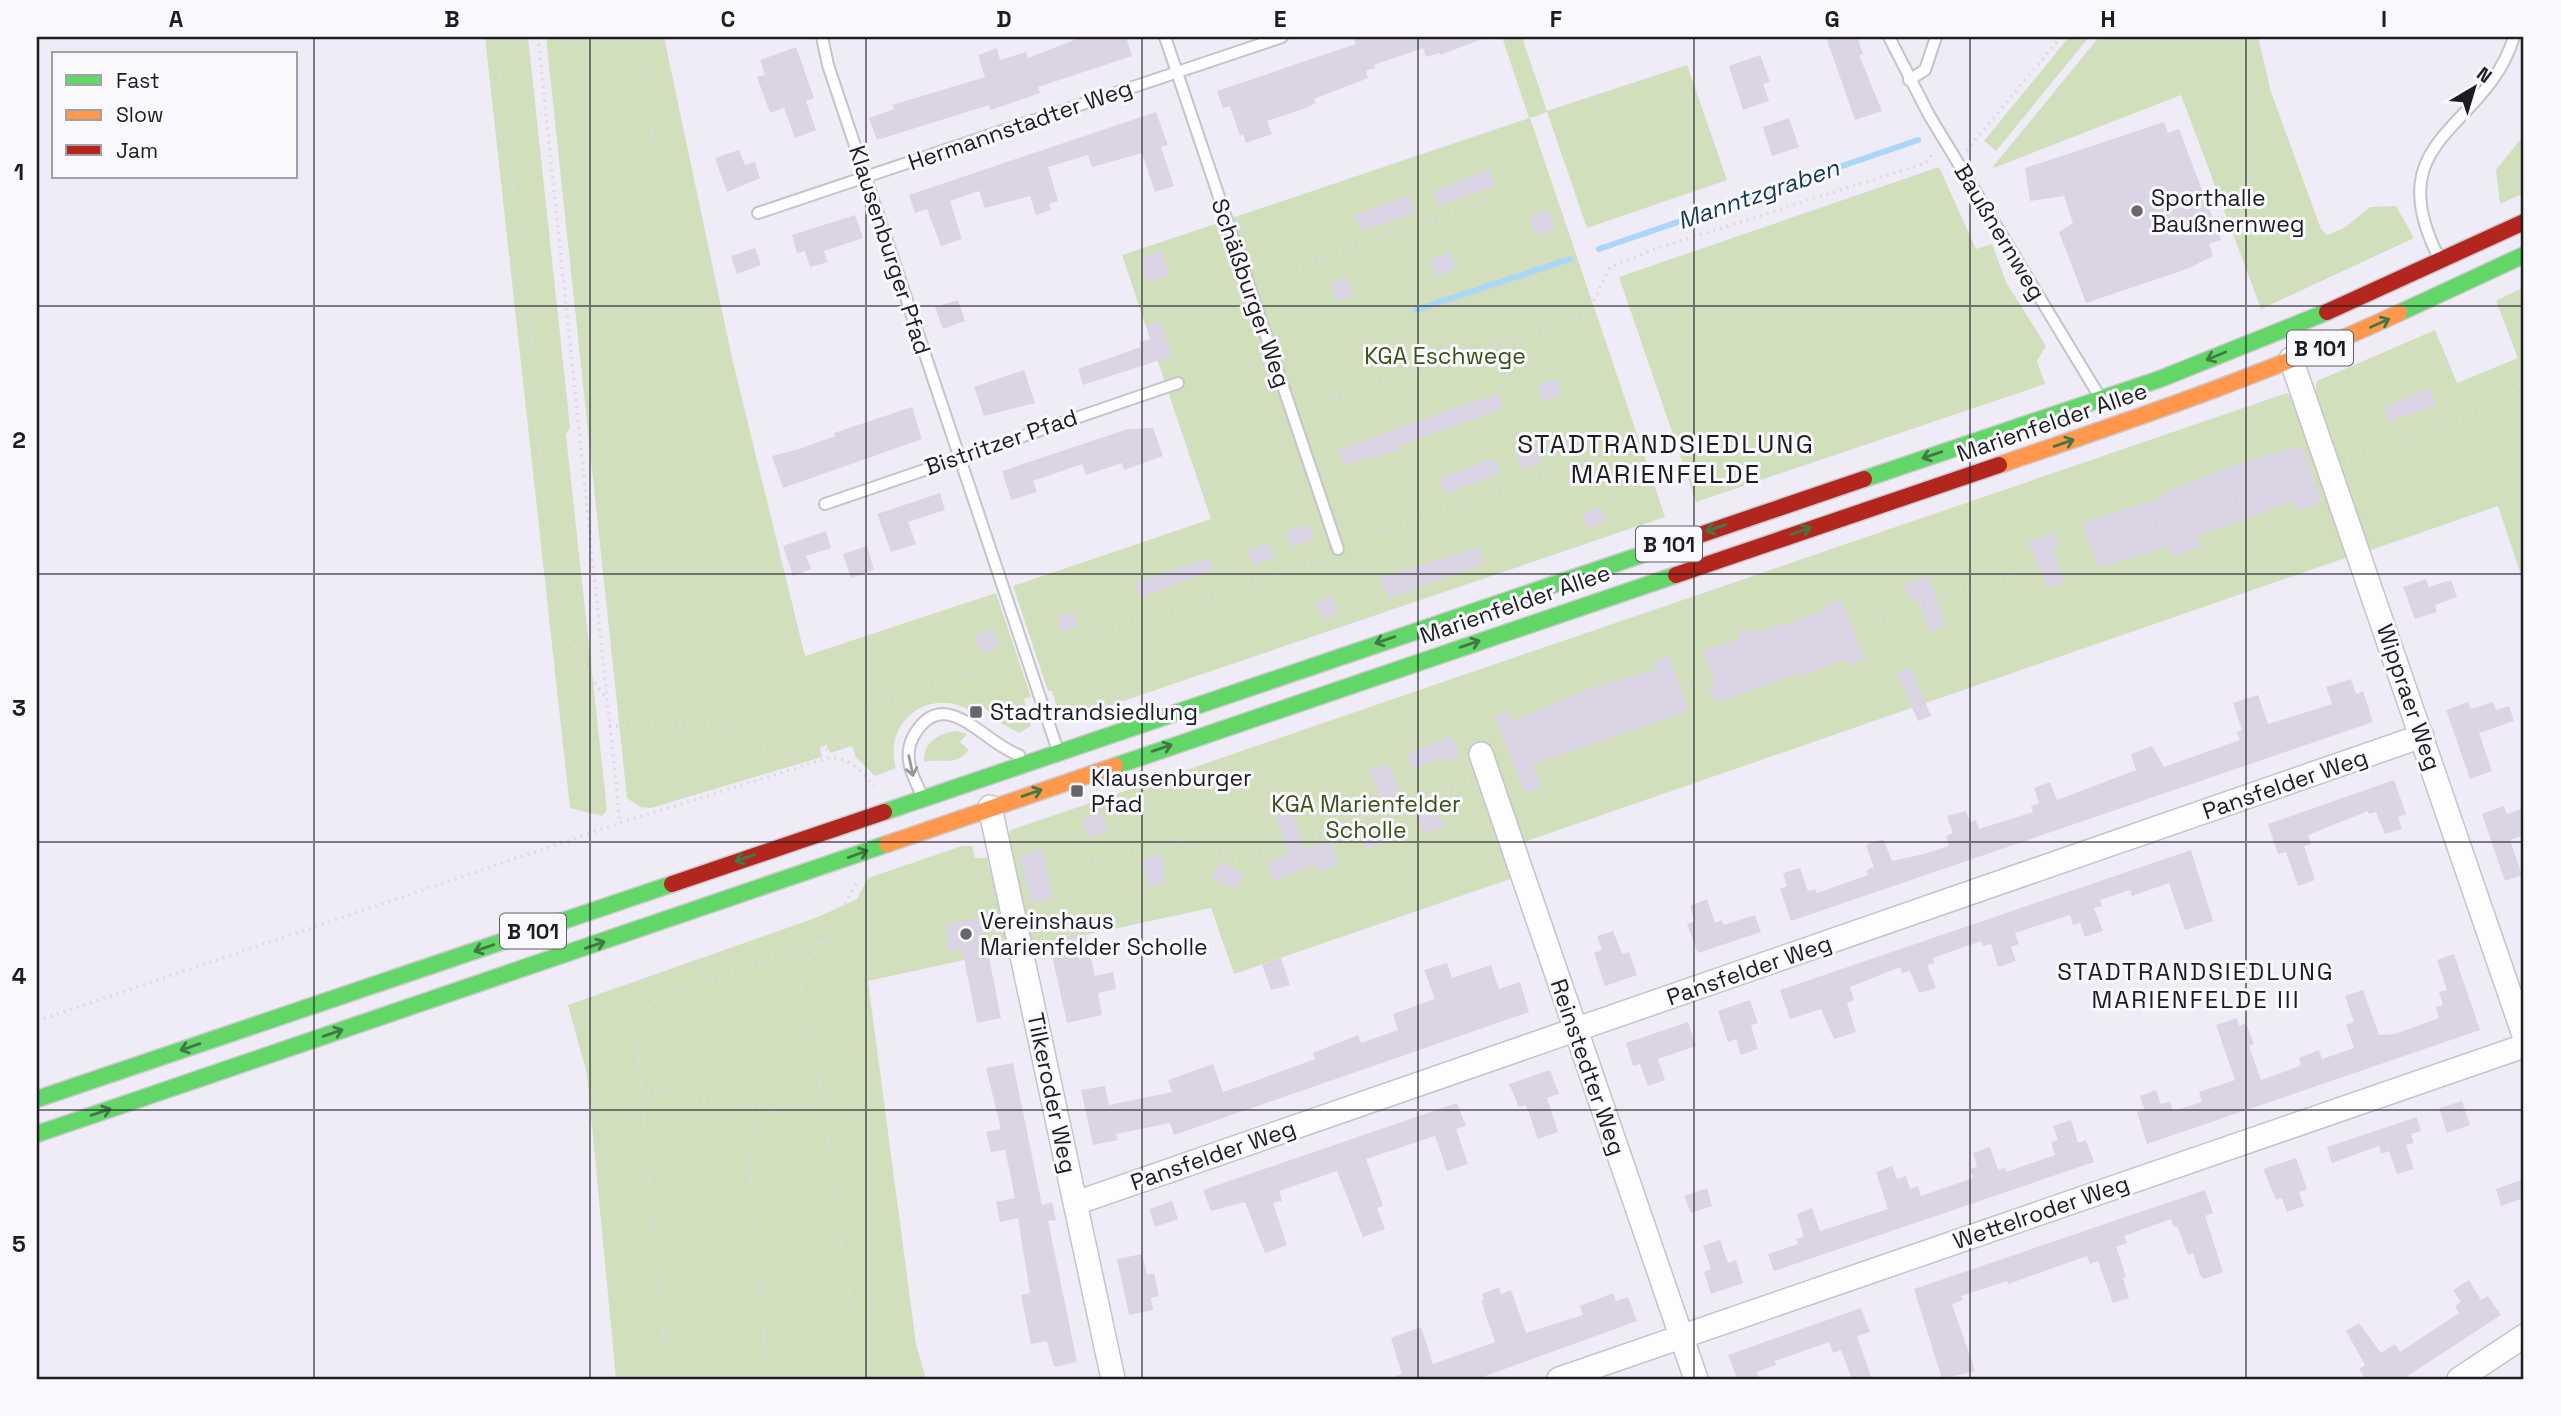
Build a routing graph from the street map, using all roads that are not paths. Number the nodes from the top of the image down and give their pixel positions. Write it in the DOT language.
graph roads {
  1 [pos="822,37"];
  2 [pos="1165,37"];
  3 [pos="1282,37"];
  4 [pos="1889,37"];
  5 [pos="1936,37"];
  6 [pos="2514,37"];
  7 [pos="1177,72"];
  8 [pos="1909,80"];
  9 [pos="866,177"];
  10 [pos="758,213"];
  11 [pos="2524,222"];
  12 [pos="2524,255"];
  13 [pos="2441,262"];
  14 [pos="2285,345"];
  15 [pos="1178,383"];
  16 [pos="2106,413"];
  17 [pos="959,456"];
  18 [pos="825,504"];
  19 [pos="1338,550"];
  20 [pos="2422,737"];
  21 [pos="1032,760"];
  22 [pos="1485,764"];
  23 [pos="1063,766"];
  24 [pos="985,793"];
  25 [pos="934,810"];
  26 [pos="1575,1030"];
  27 [pos="2524,1035"];
  28 [pos="2524,1046"];
  29 [pos="37,1098"];
  30 [pos="37,1134"];
  31 [pos="1076,1203"];
  32 [pos="2524,1336"];
  33 [pos="1681,1337"];
  34 [pos="1113,1379"];
  35 [pos="1559,1379"];
  36 [pos="1696,1379"];
  37 [pos="2459,1379"];
  1 -- 9 [label="lane, Klausenburger Pfad"];
  2 -- 7 [label="lane, Schäßburger Weg"];
  3 -- 7 [label="lane, Hermannstadter Weg"];
  4 -- 8 [label="lane, Baußnernweg"];
  5 -- 8 [label="lane"];
  6 -- 13 [label="lane"];
  7 -- 9 [label="lane, Hermannstadter Weg"];
  7 -- 19 [label="lane, Schäßburger Weg"];
  8 -- 16 [label="lane, Baußnernweg"];
  9 -- 10 [label="lane, Hermannstadter Weg"];
  9 -- 17 [label="lane, Klausenburger Pfad"];
  11 -- 13 [label="main road, Marienfelder Allee / B 101"];
  14 -- 12 [label="main road, Marienfelder Allee / B 101, one-way"];
  13 -- 14 [label="main road, Marienfelder Allee / B 101"];
  14 -- 16 [label="main road, Marienfelder Allee / B 101"];
  14 -- 16 [label="main road, Marienfelder Allee / B 101, one-way"];
  14 -- 20 [label="street, Wippraer Weg"];
  15 -- 17 [label="lane, Bistritzer Pfad"];
  23 -- 16 [label="main road, Marienfelder Allee / B 101, one-way"];
  16 -- 23 [label="main road, Marienfelder Allee / B 101, one-way"];
  17 -- 18 [label="lane, Bistritzer Pfad"];
  17 -- 23 [label="lane, Klausenburger Pfad"];
  20 -- 26 [label="street, Pansfelder Weg"];
  20 -- 27 [label="street, Wippraer Weg"];
  21 -- 23 [label="main road, Marienfelder Allee / B 101"];
  21 -- 24 [label="main road, Marienfelder Allee / B 101"];
  21 -- 25 [label="lane, one-way"];
  22 -- 26 [label="street, Reinstedter Weg"];
  24 -- 23 [label="main road, Marienfelder Allee / B 101, one-way"];
  24 -- 25 [label="main road, Marienfelder Allee / B 101"];
  24 -- 25 [label="main road, Marienfelder Allee / B 101"];
  24 -- 31 [label="street, Tilkeroder Weg"];
  25 -- 29 [label="main road, Marienfelder Allee / B 101, one-way"];
  30 -- 25 [label="main road, Marienfelder Allee / B 101, one-way"];
  26 -- 31 [label="street, Pansfelder Weg"];
  26 -- 33 [label="street, Reinstedter Weg"];
  28 -- 33 [label="street, Wettelroder Weg"];
  31 -- 34 [label="street, Tilkeroder Weg"];
  32 -- 37 [label="street"];
  33 -- 35 [label="street, Wettelroder Weg"];
  33 -- 36 [label="street, Reinstedter Weg"];
}
